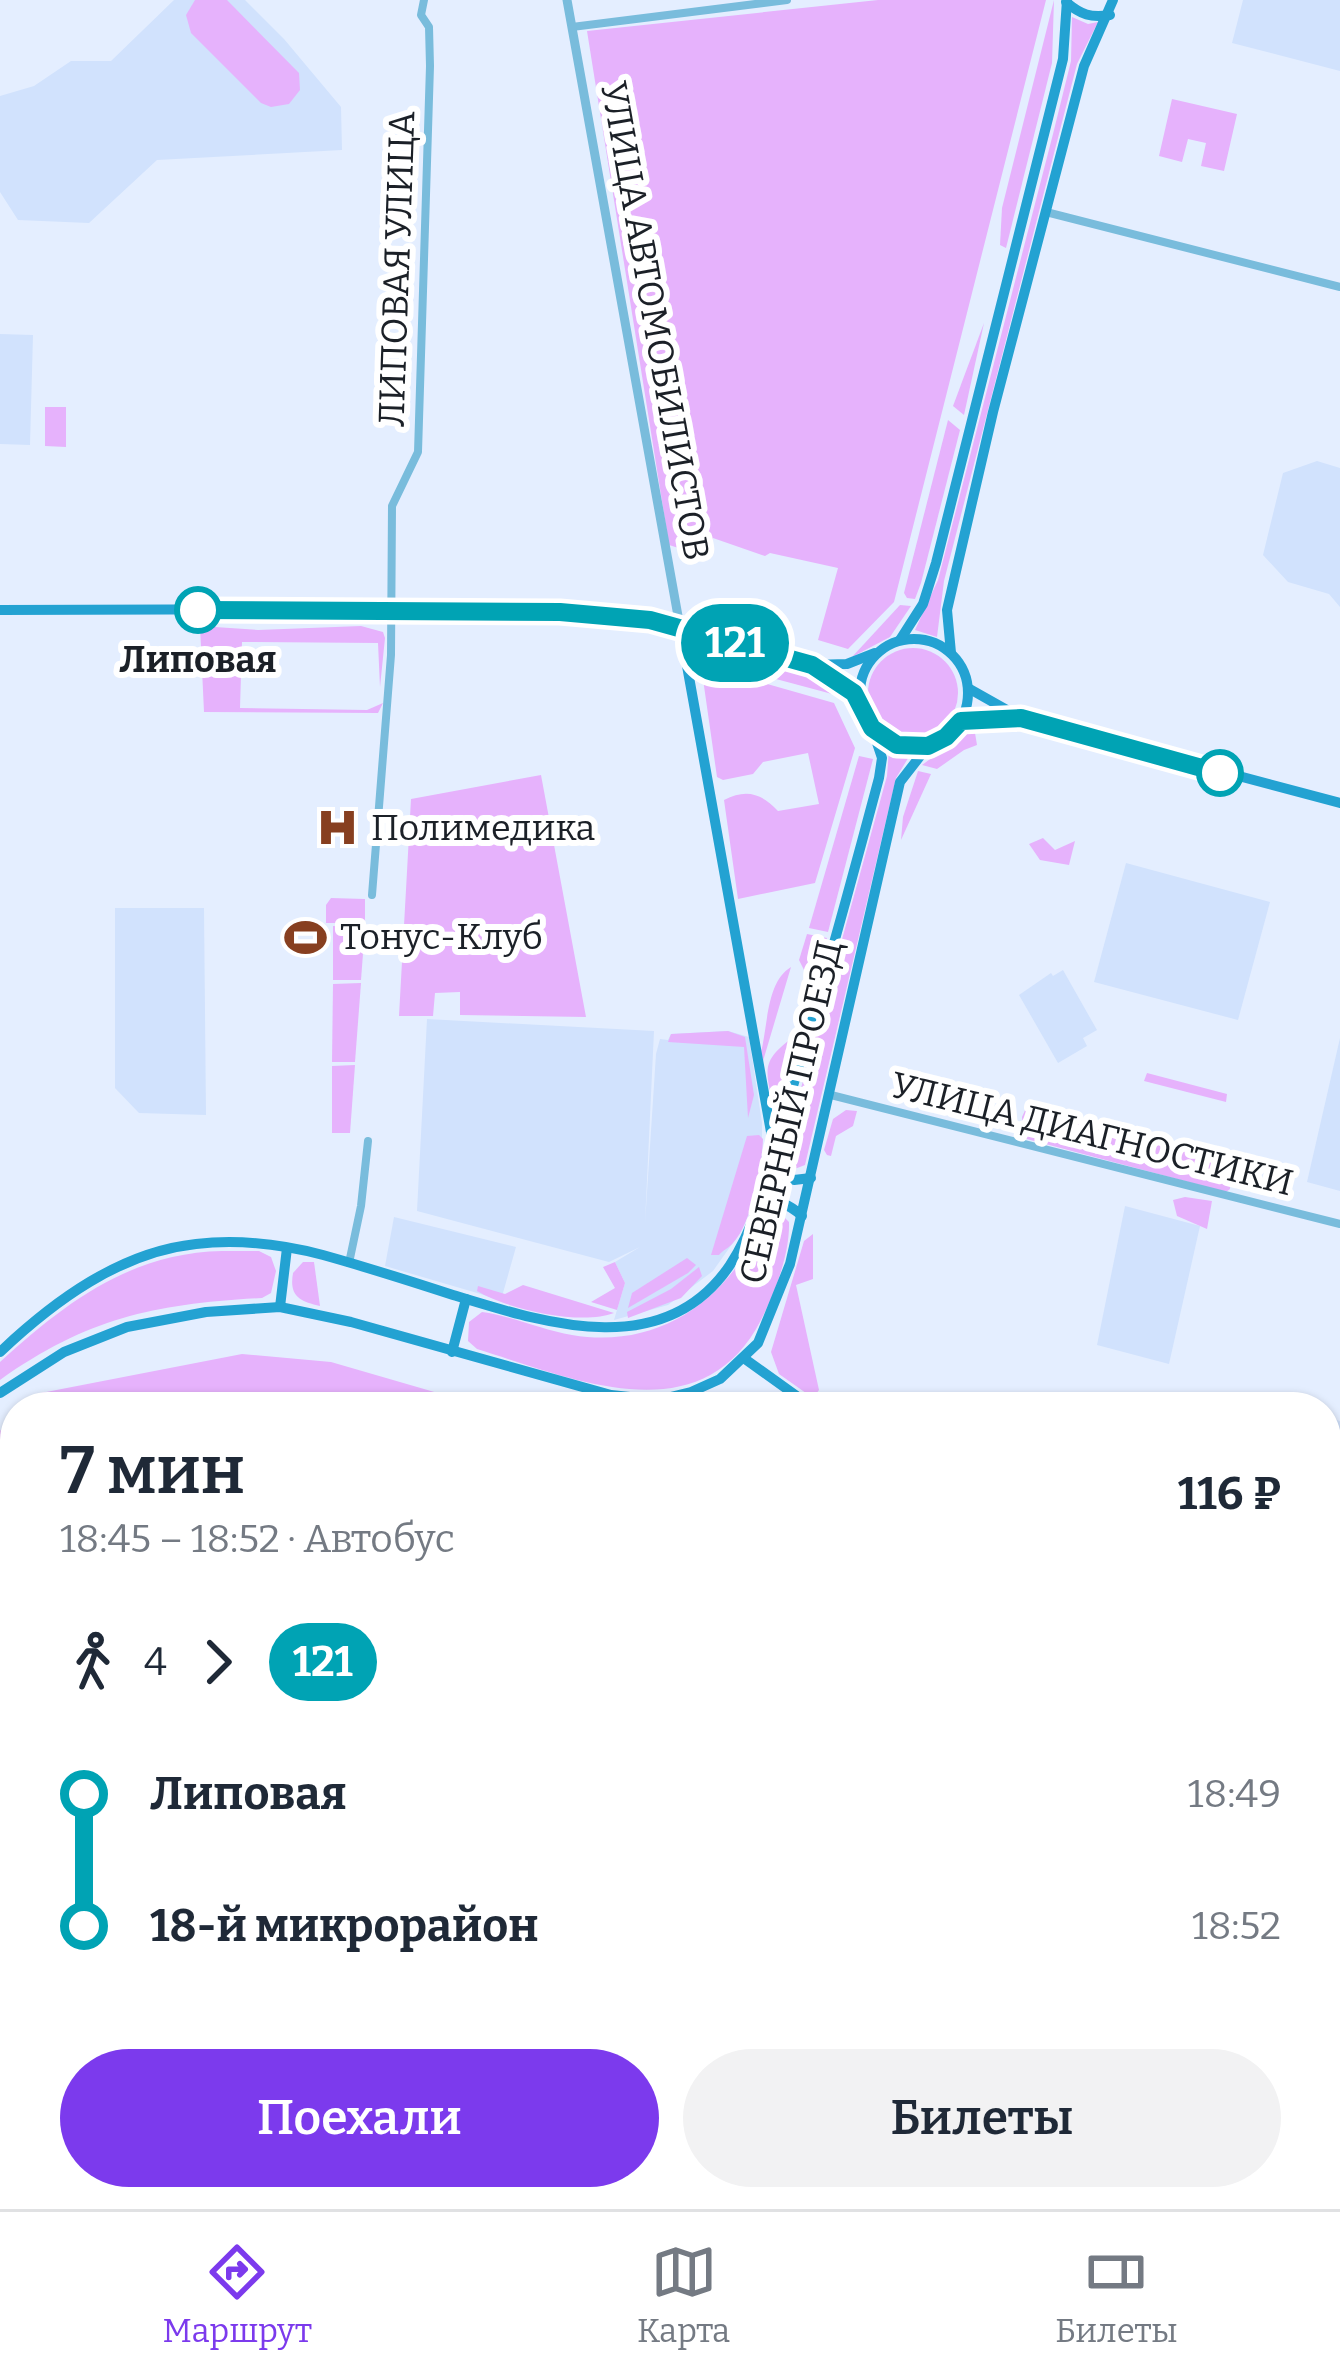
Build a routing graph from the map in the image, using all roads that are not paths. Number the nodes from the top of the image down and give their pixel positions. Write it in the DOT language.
graph roads {
  1 [pos="424,0"];
  2 [pos="567,0"];
  3 [pos="787,0"];
  4 [pos="1113,0"];
  5 [pos="1067,1"];
  6 [pos="1110,15"];
  7 [pos="572,27"];
  8 [pos="1046,212"];
  9 [pos="1340,287"];
  10 [pos="392,609"];
  11 [pos="0,610"];
  12 [pos="680,627"];
  13 [pos="900,640"];
  14 [pos="878,652"];
  15 [pos="951,653"];
  16 [pos="812,665"];
  17 [pos="968,688"];
  18 [pos="861,706"];
  19 [pos="1021,718"];
  20 [pos="961,721"];
  21 [pos="872,728"];
  22 [pos="928,746"];
  23 [pos="1340,803"];
  24 [pos="372,895"];
  25 [pos="831,1095"];
  26 [pos="368,1142"];
  27 [pos="774,1148"];
  28 [pos="770,1168"];
  29 [pos="811,1178"];
  30 [pos="759,1202"];
  31 [pos="802,1216"];
  32 [pos="1340,1224"];
  33 [pos="287,1248"];
  34 [pos="349,1263"];
  35 [pos="466,1298"];
  36 [pos="280,1307"];
  37 [pos="0,1352"];
  38 [pos="452,1352"];
  39 [pos="745,1359"];
  40 [pos="2,1392"];
  41 [pos="600,1392"];
  42 [pos="691,1392"];
  43 [pos="791,1392"];
  1 -- 10 [label="street, ЛИПОВАЯ УЛИЦА"];
  2 -- 7 [label="street, УЛИЦА АВТОМОБИЛИСТОВ"];
  3 -- 7 [label="street"];
  4 -- 6 [label="main road"];
  5 -- 6 [label="main road"];
  5 -- 13 [label="main road"];
  6 -- 8 [label="main road"];
  7 -- 12 [label="street, УЛИЦА АВТОМОБИЛИСТОВ"];
  8 -- 9 [label="street"];
  8 -- 15 [label="main road"];
  10 -- 11 [label="main road"];
  10 -- 12 [label="main road"];
  10 -- 24 [label="street, ЛИПОВАЯ УЛИЦА"];
  12 -- 16 [label="main road"];
  12 -- 27 [label="main road, УЛИЦА АВТОМОБИЛИСТОВ"];
  13 -- 14 [label="main road"];
  13 -- 15 [label="main road"];
  14 -- 16 [label="main road"];
  14 -- 18 [label="main road"];
  15 -- 17 [label="main road"];
  16 -- 18 [label="main road"];
  17 -- 19 [label="main road"];
  17 -- 20 [label="main road"];
  18 -- 21 [label="main road"];
  19 -- 20 [label="main road"];
  19 -- 23 [label="main road"];
  20 -- 22 [label="main road"];
  21 -- 22 [label="main road"];
  21 -- 27 [label="main road, СЕВЕРНЫЙ ПРОЕЗД"];
  22 -- 25 [label="main road, СЕВЕРНЫЙ ПРОЕЗД"];
  25 -- 29 [label="main road, СЕВЕРНЫЙ ПРОЕЗД"];
  25 -- 32 [label="street, УЛИЦА ДИАГНОСТИКИ"];
  26 -- 34 [label="street"];
  27 -- 28 [label="main road, СЕВЕРНЫЙ ПРОЕЗД"];
  28 -- 29 [label="main road"];
  28 -- 30 [label="main road, СЕВЕРНЫЙ ПРОЕЗД"];
  29 -- 31 [label="main road, СЕВЕРНЫЙ ПРОЕЗД"];
  30 -- 31 [label="main road"];
  30 -- 35 [label="main road, СЕВЕРНЫЙ ПРОЕЗД"];
  31 -- 39 [label="main road, СЕВЕРНЫЙ ПРОЕЗД"];
  33 -- 34 [label="main road, СЕВЕРНЫЙ ПРОЕЗД"];
  33 -- 36 [label="main road"];
  33 -- 37 [label="main road, СЕВЕРНЫЙ ПРОЕЗД"];
  34 -- 35 [label="main road, СЕВЕРНЫЙ ПРОЕЗД"];
  35 -- 38 [label="main road"];
  36 -- 38 [label="main road, СЕВЕРНЫЙ ПРОЕЗД"];
  36 -- 40 [label="main road, СЕВЕРНЫЙ ПРОЕЗД"];
  38 -- 41 [label="main road, СЕВЕРНЫЙ ПРОЕЗД"];
  39 -- 42 [label="main road, СЕВЕРНЫЙ ПРОЕЗД"];
  39 -- 43 [label="main road"];
}
